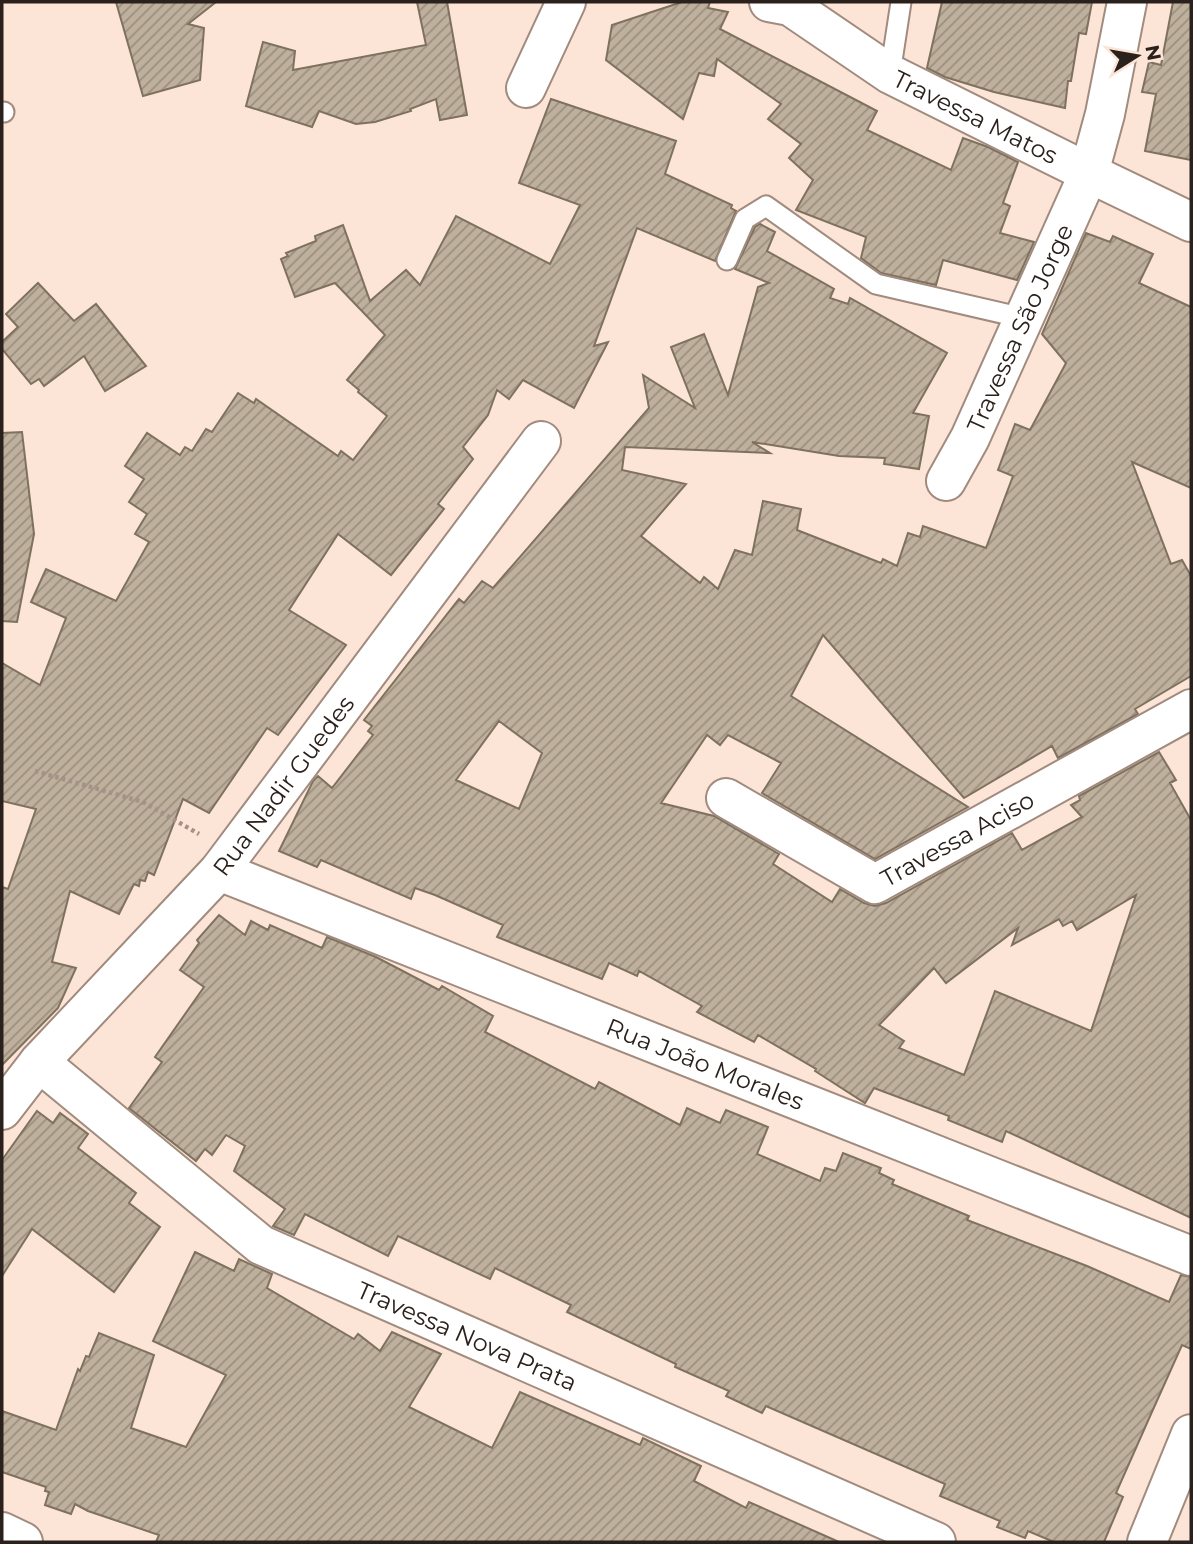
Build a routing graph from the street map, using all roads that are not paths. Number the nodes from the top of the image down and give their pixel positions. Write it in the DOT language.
graph roads {
  1 [pos="566,2"];
  2 [pos="769,2"];
  3 [pos="901,2"];
  4 [pos="1128,2"];
  5 [pos="890,74"];
  6 [pos="526,88"];
  7 [pos="1089,173"];
  8 [pos="1191,222"];
  9 [pos="727,260"];
  10 [pos="1023,318"];
  11 [pos="541,441"];
  12 [pos="946,481"];
  13 [pos="1191,709"];
  14 [pos="726,798"];
  15 [pos="226,862"];
  16 [pos="38,1062"];
  17 [pos="2,1110"];
  18 [pos="1191,1256"];
  19 [pos="1191,1434"];
  20 [pos="1181,1484"];
  21 [pos="936,1542"];
  22 [pos="1147,1542"];
  1 -- 6 [label="street"];
  2 -- 5 [label="street, Travessa Matos"];
  3 -- 5 [label="lane"];
  4 -- 7 [label="street, Travessa São Jorge"];
  5 -- 7 [label="street, Travessa Matos"];
  7 -- 8 [label="street, Travessa Matos"];
  7 -- 10 [label="street, Travessa São Jorge"];
  9 -- 10 [label="lane"];
  10 -- 12 [label="street, Travessa São Jorge"];
  11 -- 15 [label="street, Rua Nadir Guedes"];
  13 -- 14 [label="street, Travessa Aciso"];
  15 -- 16 [label="street, Rua Nadir Guedes"];
  15 -- 18 [label="street, Rua João Morales"];
  16 -- 17 [label="street, Rua Nadir Guedes"];
  16 -- 21 [label="street, Travessa Nova Prata"];
  19 -- 20 [label="street"];
  20 -- 22 [label="street"];
}
